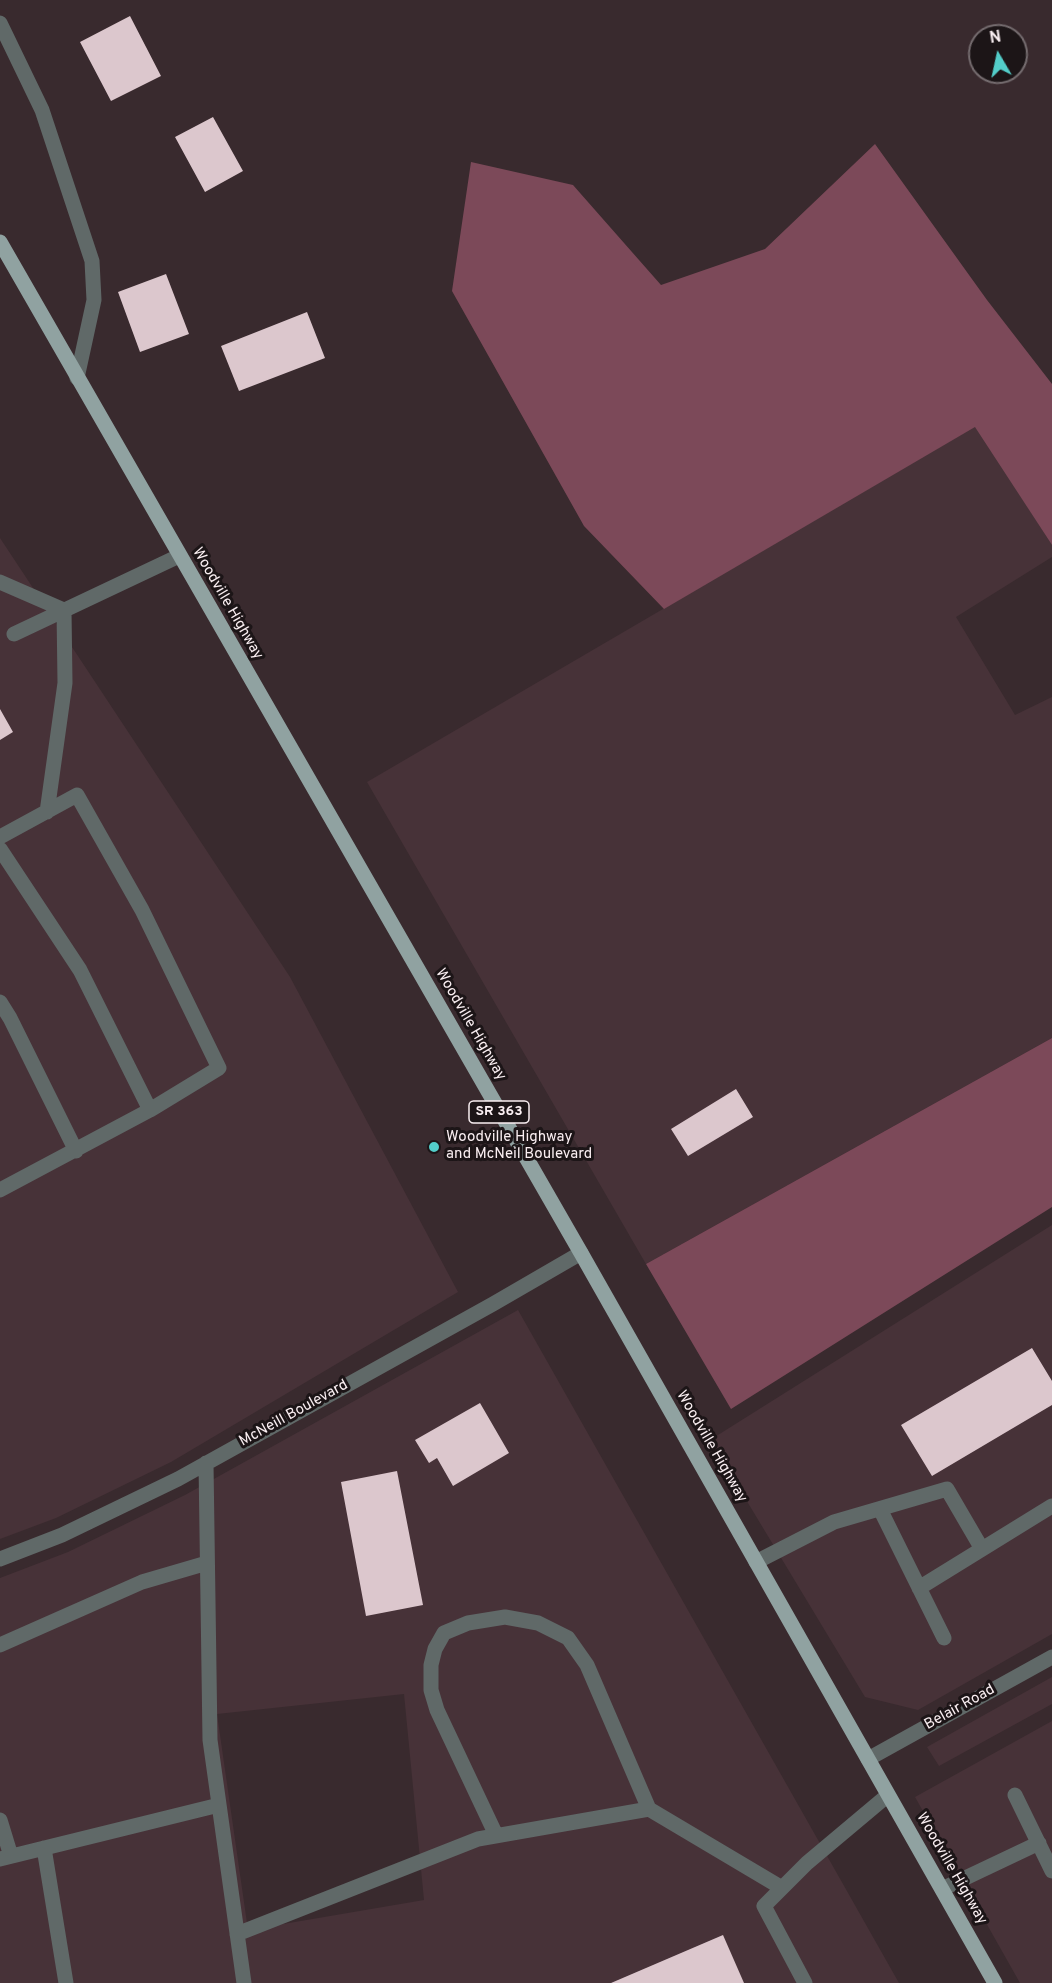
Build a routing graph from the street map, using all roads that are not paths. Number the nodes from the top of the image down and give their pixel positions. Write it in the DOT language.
graph roads {
  1 [pos="0,23"];
  2 [pos="0,242"];
  3 [pos="77,378"];
  4 [pos="179,556"];
  5 [pos="0,582"];
  6 [pos="64,610"];
  7 [pos="14,634"];
  8 [pos="46,812"];
  9 [pos="0,837"];
  10 [pos="0,849"];
  11 [pos="0,1002"];
  12 [pos="150,1110"];
  13 [pos="76,1151"];
  14 [pos="2,1184"];
  15 [pos="581,1253"];
  16 [pos="206,1463"];
  17 [pos="1052,1506"];
  18 [pos="880,1509"];
  19 [pos="982,1549"];
  20 [pos="0,1559"];
  21 [pos="756,1562"];
  22 [pos="207,1563"];
  23 [pos="919,1588"];
  24 [pos="944,1638"];
  25 [pos="0,1645"];
  26 [pos="1052,1657"];
  27 [pos="868,1759"];
  28 [pos="888,1795"];
  29 [pos="1015,1795"];
  30 [pos="219,1805"];
  31 [pos="649,1809"];
  32 [pos="0,1820"];
  33 [pos="496,1835"];
  34 [pos="1039,1843"];
  35 [pos="44,1848"];
  36 [pos="5,1857"];
  37 [pos="1052,1871"];
  38 [pos="782,1888"];
  39 [pos="942,1889"];
  40 [pos="237,1934"];
  41 [pos="66,1983"];
  42 [pos="244,1983"];
  43 [pos="805,1983"];
  44 [pos="995,1983"];
  1 -- 3 [label="street"];
  2 -- 3 [label="main road, Woodville Highway / SR 363"];
  3 -- 4 [label="main road, Woodville Highway / SR 363"];
  4 -- 6 [label="street"];
  4 -- 15 [label="main road, Woodville Highway / SR 363"];
  5 -- 6 [label="street"];
  6 -- 7 [label="street"];
  6 -- 8 [label="street"];
  8 -- 9 [label="street"];
  8 -- 12 [label="street"];
  10 -- 12 [label="street"];
  11 -- 13 [label="street"];
  12 -- 13 [label="street"];
  13 -- 14 [label="street"];
  15 -- 16 [label="street, McNeill Boulevard"];
  15 -- 21 [label="main road, Woodville Highway / SR 363"];
  16 -- 20 [label="street, McNeill Boulevard"];
  16 -- 22 [label="street"];
  17 -- 19 [label="street"];
  18 -- 19 [label="street"];
  18 -- 21 [label="street"];
  18 -- 23 [label="street"];
  19 -- 23 [label="street"];
  21 -- 27 [label="main road, Woodville Highway / SR 363"];
  22 -- 25 [label="street"];
  22 -- 30 [label="street"];
  23 -- 24 [label="street"];
  26 -- 27 [label="street, Belair Road"];
  27 -- 28 [label="main road, Woodville Highway / SR 363"];
  28 -- 38 [label="street"];
  28 -- 39 [label="main road, Woodville Highway / SR 363"];
  29 -- 34 [label="street"];
  30 -- 35 [label="street"];
  30 -- 40 [label="street"];
  31 -- 33 [label="street"];
  31 -- 33 [label="street"];
  31 -- 38 [label="street"];
  32 -- 36 [label="street"];
  33 -- 40 [label="street"];
  34 -- 37 [label="street"];
  34 -- 39 [label="street"];
  35 -- 36 [label="street"];
  35 -- 41 [label="street"];
  38 -- 43 [label="street"];
  39 -- 44 [label="main road, Woodville Highway / SR 363"];
  40 -- 42 [label="street"];
}
